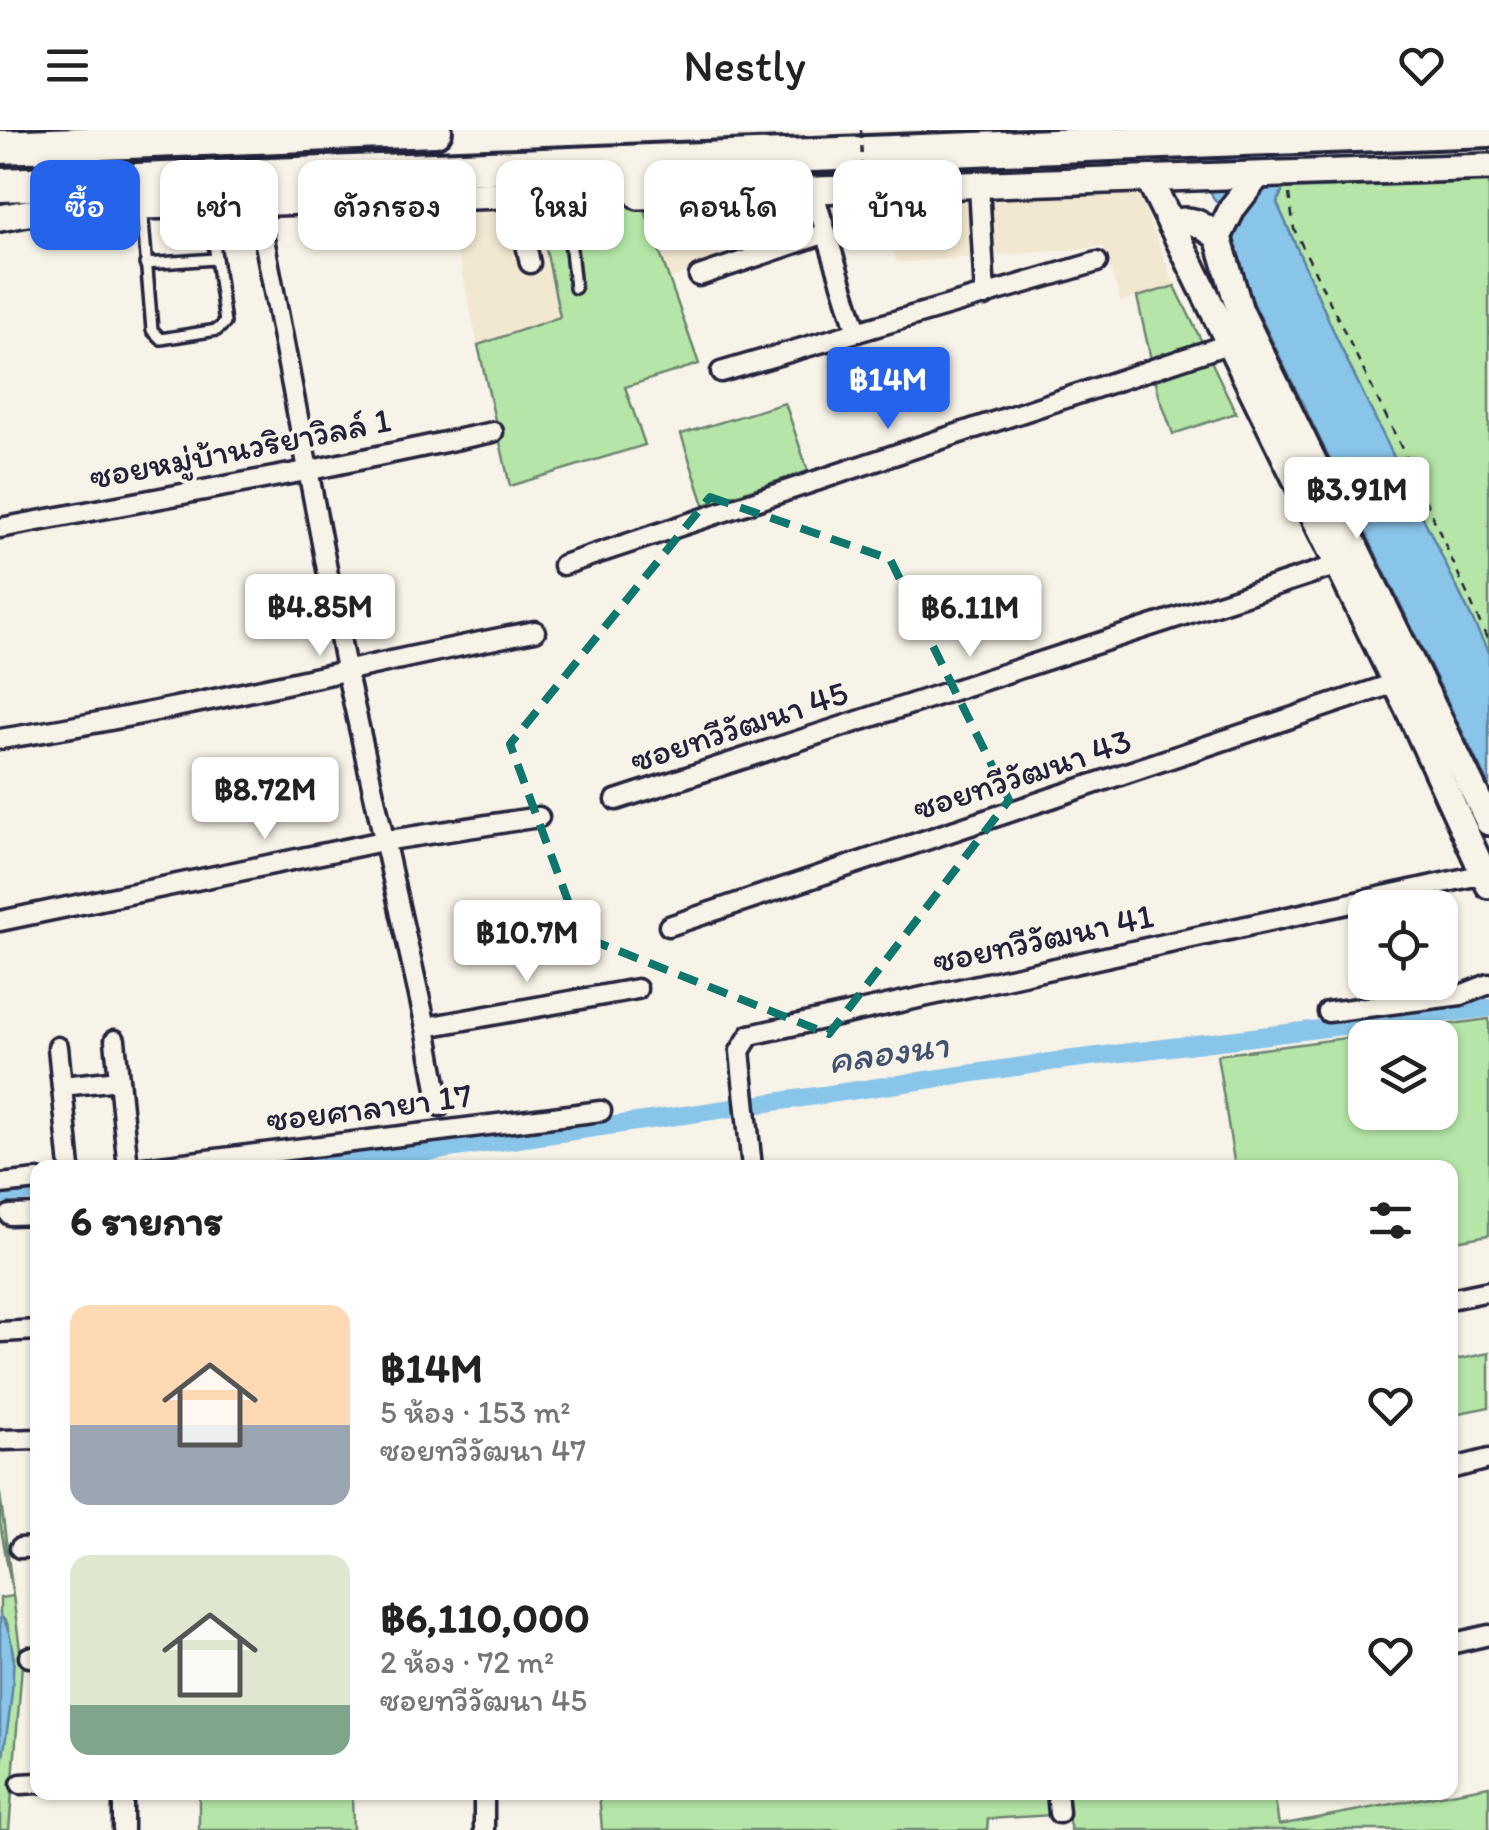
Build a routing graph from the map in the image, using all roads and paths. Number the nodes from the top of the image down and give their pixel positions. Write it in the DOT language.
graph roads {
  1 [pos="435,130"];
  2 [pos="1489,130"];
  3 [pos="869,142"];
  4 [pos="0,147"];
  5 [pos="1489,168"];
  6 [pos="1257,176"];
  7 [pos="1149,179"];
  8 [pos="1293,181"];
  9 [pos="624,183"];
  10 [pos="980,184"];
  11 [pos="0,185"];
  12 [pos="813,191"];
  13 [pos="496,194"];
  14 [pos="278,201"];
  15 [pos="160,205"];
  16 [pos="142,206"];
  17 [pos="0,215"];
  18 [pos="1171,224"];
  19 [pos="826,233"];
  20 [pos="1218,236"];
  21 [pos="214,250"];
  22 [pos="265,250"];
  23 [pos="527,250"];
  24 [pos="571,250"];
  25 [pos="215,259"];
  26 [pos="1097,262"];
  27 [pos="530,263"];
  28 [pos="146,264"];
  29 [pos="700,276"];
  30 [pos="575,288"];
  31 [pos="986,296"];
  32 [pos="857,332"];
  33 [pos="1228,344"];
  34 [pos="721,372"];
  35 [pos="493,432"];
  36 [pos="306,471"];
  37 [pos="0,528"];
  38 [pos="563,564"];
  39 [pos="1338,566"];
  40 [pos="536,631"];
  41 [pos="1489,643"];
  42 [pos="346,669"];
  43 [pos="1396,683"];
  44 [pos="0,739"];
  45 [pos="616,800"];
  46 [pos="538,818"];
  47 [pos="1489,822"];
  48 [pos="383,842"];
  49 [pos="1486,879"];
  50 [pos="0,921"];
  51 [pos="669,926"];
  52 [pos="1489,984"];
  53 [pos="637,990"];
  54 [pos="1328,1012"];
  55 [pos="426,1027"];
  56 [pos="115,1040"];
  57 [pos="58,1047"];
  58 [pos="119,1080"];
  59 [pos="62,1086"];
  60 [pos="440,1106"];
  61 [pos="601,1111"];
  62 [pos="69,1160"];
  63 [pos="127,1160"];
  64 [pos="208,1160"];
  65 [pos="752,1160"];
  66 [pos="30,1181"];
  67 [pos="0,1184"];
  68 [pos="30,1215"];
  69 [pos="10,1216"];
  70 [pos="1489,1291"];
  71 [pos="1458,1297"];
  72 [pos="30,1330"];
  73 [pos="0,1332"];
  74 [pos="30,1438"];
  75 [pos="3,1440"];
  76 [pos="1489,1459"];
  77 [pos="1458,1467"];
  78 [pos="1489,1636"];
  79 [pos="1458,1642"];
  80 [pos="123,1800"];
  81 [pos="484,1800"];
  82 [pos="1058,1800"];
  83 [pos="1059,1812"];
  84 [pos="123,1830"];
  85 [pos="484,1830"];
  1 -- 4 [label="highway"];
  2 -- 3 [label="highway"];
  3 -- 9 [label="highway"];
  3 -- 11 [label="highway"];
  5 -- 8 [label="main road"];
  6 -- 7 [label="main road"];
  6 -- 8 [label="main road"];
  6 -- 20 [label="main road"];
  7 -- 10 [label="main road"];
  7 -- 18 [label="main road"];
  8 -- 41 [label="path"];
  10 -- 12 [label="main road"];
  10 -- 31 [label="street"];
  12 -- 19 [label="street"];
  13 -- 14 [label="main road"];
  15 -- 16 [label="main road"];
  16 -- 17 [label="main road"];
  16 -- 28 [label="lane"];
  18 -- 20 [label="main road"];
  18 -- 33 [label="main road"];
  19 -- 29 [label="street"];
  19 -- 32 [label="street"];
  20 -- 47 [label="main road"];
  21 -- 25 [label="lane"];
  22 -- 36 [label="street"];
  23 -- 27 [label="street"];
  24 -- 30 [label="lane"];
  25 -- 28 [label="lane"];
  25 -- 28 [label="lane"];
  26 -- 31 [label="street"];
  31 -- 32 [label="street"];
  32 -- 34 [label="street"];
  33 -- 38 [label="street"];
  33 -- 39 [label="main road"];
  35 -- 36 [label="street, ซอยหมู่บ้านวริยาวิลล์ 1"];
  36 -- 37 [label="street, ซอยหมู่บ้านวริยาวิลล์ 1"];
  36 -- 42 [label="street"];
  39 -- 43 [label="main road"];
  39 -- 45 [label="street, ซอยทวีวัฒนา 45"];
  40 -- 42 [label="street"];
  42 -- 44 [label="street"];
  42 -- 48 [label="street"];
  43 -- 49 [label="main road"];
  43 -- 51 [label="street, ซอยทวีวัฒนา 43"];
  46 -- 48 [label="street"];
  48 -- 50 [label="street"];
  48 -- 55 [label="street"];
  49 -- 65 [label="street, ซอยทวีวัฒนา 41"];
  52 -- 54 [label="street"];
  53 -- 55 [label="street"];
  55 -- 60 [label="street"];
  56 -- 58 [label="street"];
  57 -- 59 [label="street"];
  58 -- 59 [label="street"];
  58 -- 63 [label="street"];
  59 -- 62 [label="street"];
  61 -- 64 [label="street, ซอยศาลายา 17"];
  66 -- 67 [label="street"];
  68 -- 69 [label="street"];
  70 -- 71 [label="street"];
  72 -- 73 [label="street"];
  74 -- 75 [label="street"];
  76 -- 77 [label="street"];
  78 -- 79 [label="street"];
  80 -- 84 [label="street"];
  81 -- 85 [label="street"];
  82 -- 83 [label="street"];
}
